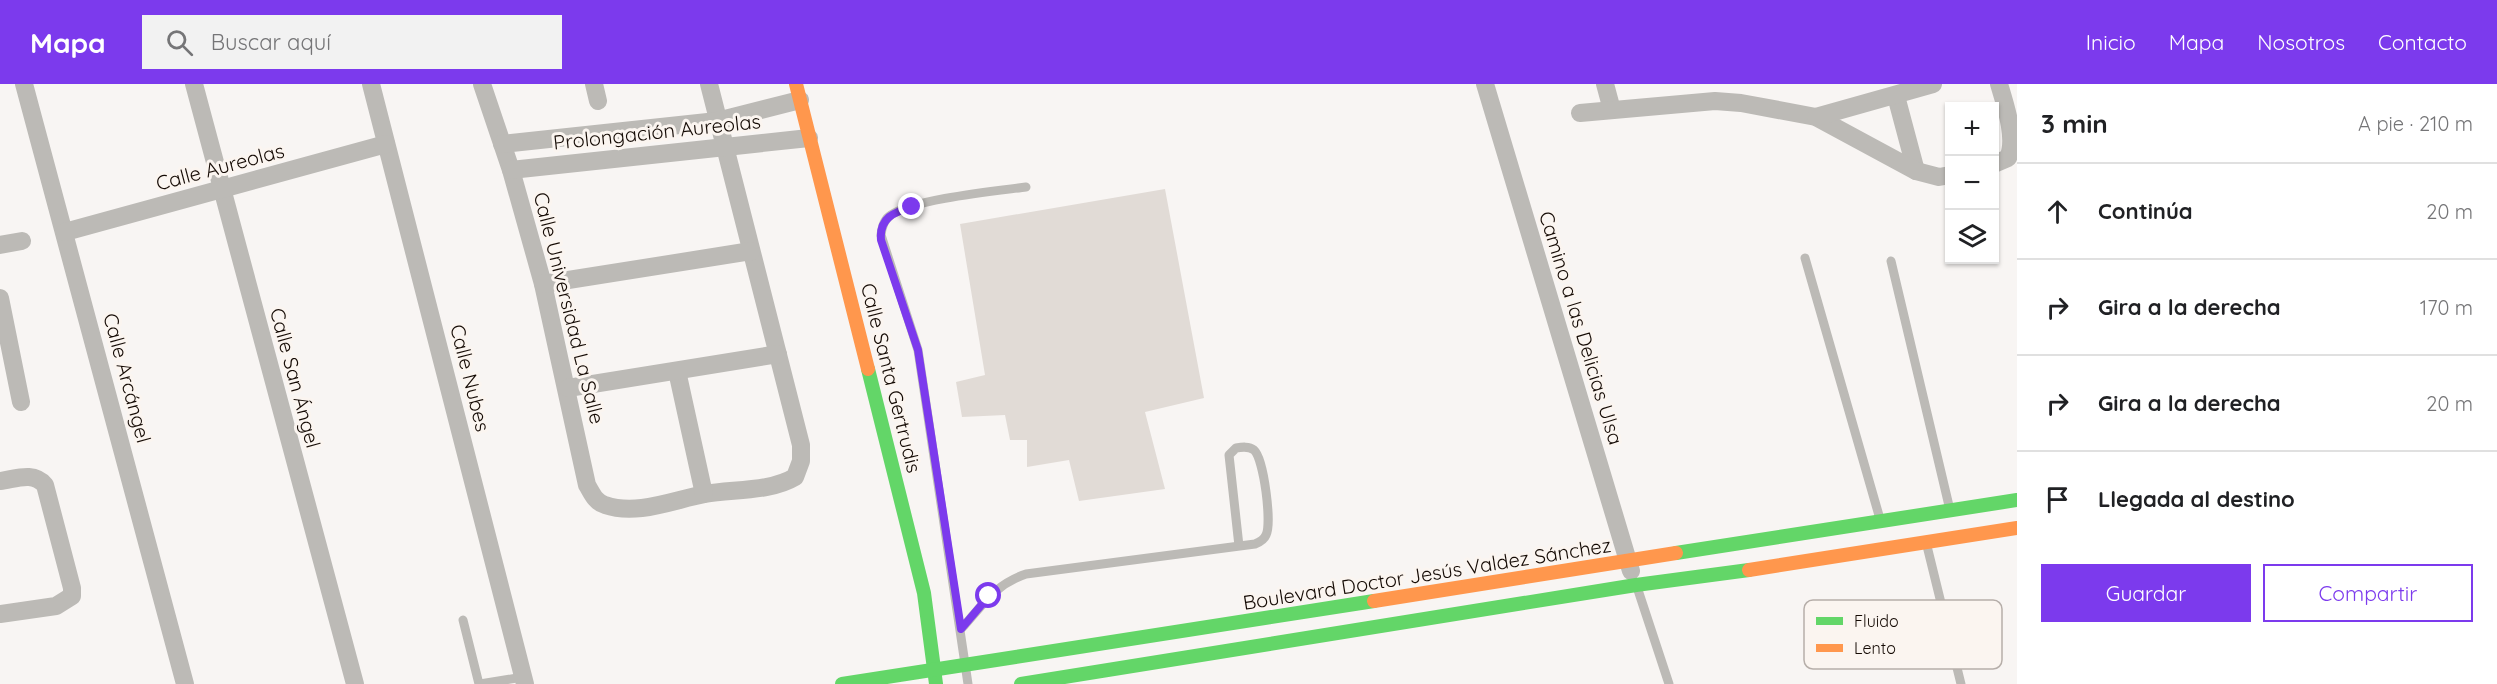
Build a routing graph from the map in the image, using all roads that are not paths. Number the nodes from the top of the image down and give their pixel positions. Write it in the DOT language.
graph roads {
  1 [pos="24,84"];
  2 [pos="194,84"];
  3 [pos="371,84"];
  4 [pos="482,84"];
  5 [pos="709,84"];
  6 [pos="1485,84"];
  7 [pos="1605,84"];
  8 [pos="1933,84"];
  9 [pos="1999,84"];
  10 [pos="798,92"];
  11 [pos="1713,92"];
  12 [pos="1896,96"];
  13 [pos="1612,110"];
  14 [pos="1580,113"];
  15 [pos="1816,117"];
  16 [pos="717,121"];
  17 [pos="809,138"];
  18 [pos="386,144"];
  19 [pos="502,144"];
  20 [pos="724,147"];
  21 [pos="1999,162"];
  22 [pos="511,170"];
  23 [pos="1916,171"];
  24 [pos="1945,176"];
  25 [pos="1026,187"];
  26 [pos="222,189"];
  27 [pos="65,232"];
  28 [pos="22,241"];
  29 [pos="0,245"];
  30 [pos="751,251"];
  31 [pos="1805,258"];
  32 [pos="1891,261"];
  33 [pos="543,284"];
  34 [pos="0,297"];
  35 [pos="778,354"];
  36 [pos="677,371"];
  37 [pos="568,388"];
  38 [pos="21,402"];
  39 [pos="0,481"];
  40 [pos="704,494"];
  41 [pos="2017,500"];
  42 [pos="1950,510"];
  43 [pos="1880,521"];
  44 [pos="2017,528"];
  45 [pos="1926,544"];
  46 [pos="1239,546"];
  47 [pos="1628,562"];
  48 [pos="1636,585"];
  49 [pos="1940,600"];
  50 [pos="0,614"];
  51 [pos="463,620"];
  52 [pos="961,629"];
  53 [pos="966,666"];
  54 [pos="936,669"];
  55 [pos="1957,669"];
  56 [pos="524,680"];
  57 [pos="185,684"];
  58 [pos="355,684"];
  59 [pos="479,684"];
  60 [pos="842,684"];
  61 [pos="936,684"];
  62 [pos="968,684"];
  63 [pos="1021,684"];
  64 [pos="1670,684"];
  65 [pos="1961,684"];
  1 -- 27 [label="street, Calle Arcángel"];
  2 -- 26 [label="street, Calle San Ángel"];
  3 -- 18 [label="street, Calle Nubes"];
  4 -- 19 [label="street, Calle Universidad La Salle"];
  5 -- 16 [label="street"];
  6 -- 47 [label="street, Camino a las Delicias Ulsa"];
  7 -- 13 [label="street"];
  8 -- 12 [label="street"];
  9 -- 21 [label="street"];
  10 -- 16 [label="street, Prolongación Aureolas"];
  10 -- 17 [label="main road, Calle Santa Gertrudis"];
  11 -- 13 [label="street"];
  11 -- 15 [label="street"];
  12 -- 15 [label="street"];
  12 -- 23 [label="street"];
  13 -- 14 [label="street"];
  15 -- 23 [label="street"];
  16 -- 19 [label="street, Prolongación Aureolas"];
  16 -- 20 [label="street"];
  17 -- 20 [label="street, Prolongación Aureolas"];
  17 -- 54 [label="main road, Calle Santa Gertrudis"];
  18 -- 26 [label="street, Calle Aureolas"];
  18 -- 56 [label="street, Calle Nubes"];
  19 -- 22 [label="street, Calle Universidad La Salle"];
  20 -- 22 [label="street, Prolongación Aureolas"];
  20 -- 30 [label="street"];
  22 -- 33 [label="street, Calle Universidad La Salle"];
  23 -- 24 [label="street"];
  25 -- 52 [label="lane"];
  26 -- 27 [label="street, Calle Aureolas"];
  26 -- 58 [label="street, Calle San Ángel"];
  27 -- 57 [label="street, Calle Arcángel"];
  28 -- 29 [label="street"];
  30 -- 33 [label="street"];
  30 -- 35 [label="street"];
  31 -- 43 [label="lane"];
  32 -- 42 [label="lane"];
  33 -- 37 [label="street, Calle Universidad La Salle"];
  34 -- 38 [label="street"];
  35 -- 36 [label="street"];
  35 -- 40 [label="street"];
  36 -- 37 [label="street"];
  36 -- 40 [label="street"];
  37 -- 40 [label="street, Calle Universidad La Salle"];
  39 -- 50 [label="street"];
  41 -- 42 [label="main road, Boulevard Doctor Jesús Valdez Sánchez"];
  42 -- 43 [label="main road, Boulevard Doctor Jesús Valdez Sánchez"];
  43 -- 47 [label="main road, Boulevard Doctor Jesús Valdez Sánchez"];
  44 -- 45 [label="main road"];
  45 -- 48 [label="main road"];
  45 -- 49 [label="lane"];
  46 -- 46 [label="lane"];
  46 -- 52 [label="lane"];
  47 -- 48 [label="street, Camino a las Delicias Ulsa"];
  47 -- 53 [label="main road, Boulevard Doctor Jesús Valdez Sánchez"];
  48 -- 63 [label="main road"];
  48 -- 64 [label="lane"];
  51 -- 59 [label="lane"];
  52 -- 53 [label="lane"];
  53 -- 54 [label="main road, Boulevard Doctor Jesús Valdez Sánchez"];
  53 -- 62 [label="lane"];
  54 -- 60 [label="main road, Boulevard Doctor Jesús Valdez Sánchez"];
  54 -- 61 [label="main road, Calle Santa Gertrudis"];
  55 -- 65 [label="lane"];
  56 -- 59 [label="lane"];
}
